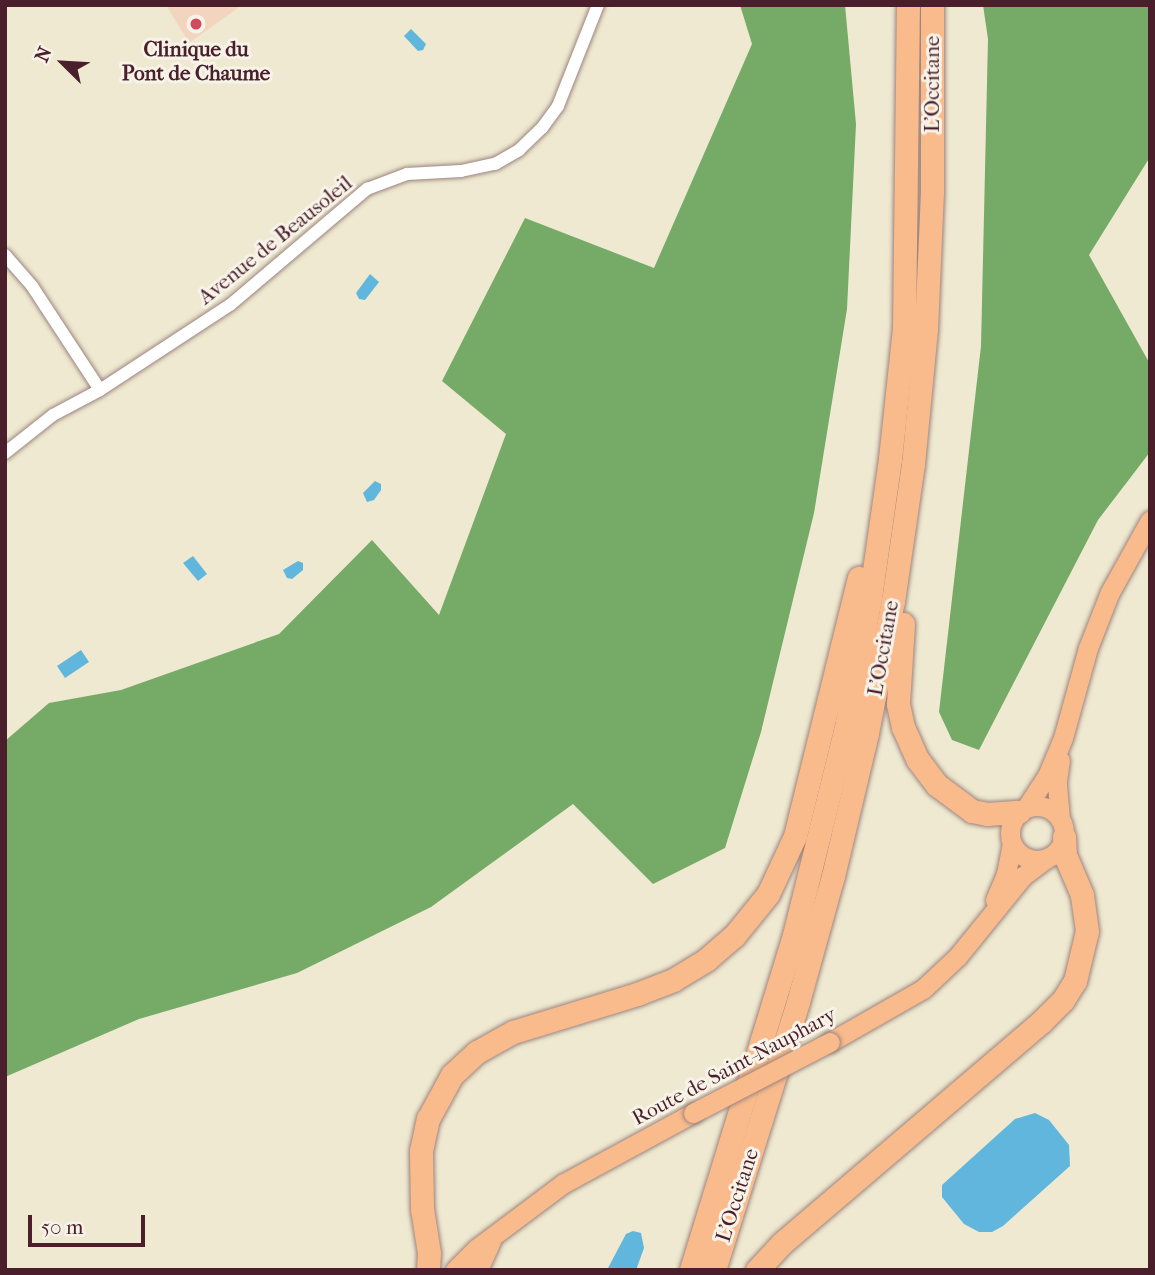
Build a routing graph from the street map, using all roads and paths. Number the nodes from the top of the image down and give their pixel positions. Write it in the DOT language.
graph roads {
  1 [pos="598,5"];
  2 [pos="908,5"];
  3 [pos="932,5"];
  4 [pos="5,255"];
  5 [pos="100,390"];
  6 [pos="5,453"];
  7 [pos="901,462"];
  8 [pos="1150,520"];
  9 [pos="1063,738"];
  10 [pos="1023,810"];
  11 [pos="1062,828"];
  12 [pos="1012,844"];
  13 [pos="1047,858"];
  14 [pos="985,923"];
  15 [pos="493,1237"];
  16 [pos="428,1270"];
  17 [pos="455,1270"];
  18 [pos="478,1270"];
  19 [pos="691,1270"];
  20 [pos="714,1270"];
  21 [pos="757,1270"];
  1 -- 5 [label="street, Avenue de Beausoleil"];
  2 -- 7 [label="highway, L'Occitane"];
  3 -- 7 [label="highway, L'Occitane"];
  4 -- 5 [label="street"];
  5 -- 6 [label="street, Avenue de Beausoleil"];
  7 -- 10 [label="highway"];
  7 -- 16 [label="highway"];
  7 -- 19 [label="highway, L'Occitane"];
  7 -- 20 [label="highway, L'Occitane"];
  8 -- 9 [label="main road"];
  9 -- 10 [label="main road"];
  9 -- 11 [label="main road"];
  10 -- 11 [label="main road"];
  10 -- 12 [label="main road"];
  11 -- 13 [label="main road"];
  11 -- 21 [label="highway"];
  12 -- 13 [label="main road"];
  12 -- 14 [label="main road, Route de Saint-Nauphary"];
  13 -- 14 [label="main road, Route de Saint-Nauphary"];
  14 -- 15 [label="main road, Route de Saint-Nauphary, bridge"];
  15 -- 17 [label="main road, Route de Saint-Nauphary"];
  15 -- 18 [label="main road, Route de Saint-Nauphary"];
}
